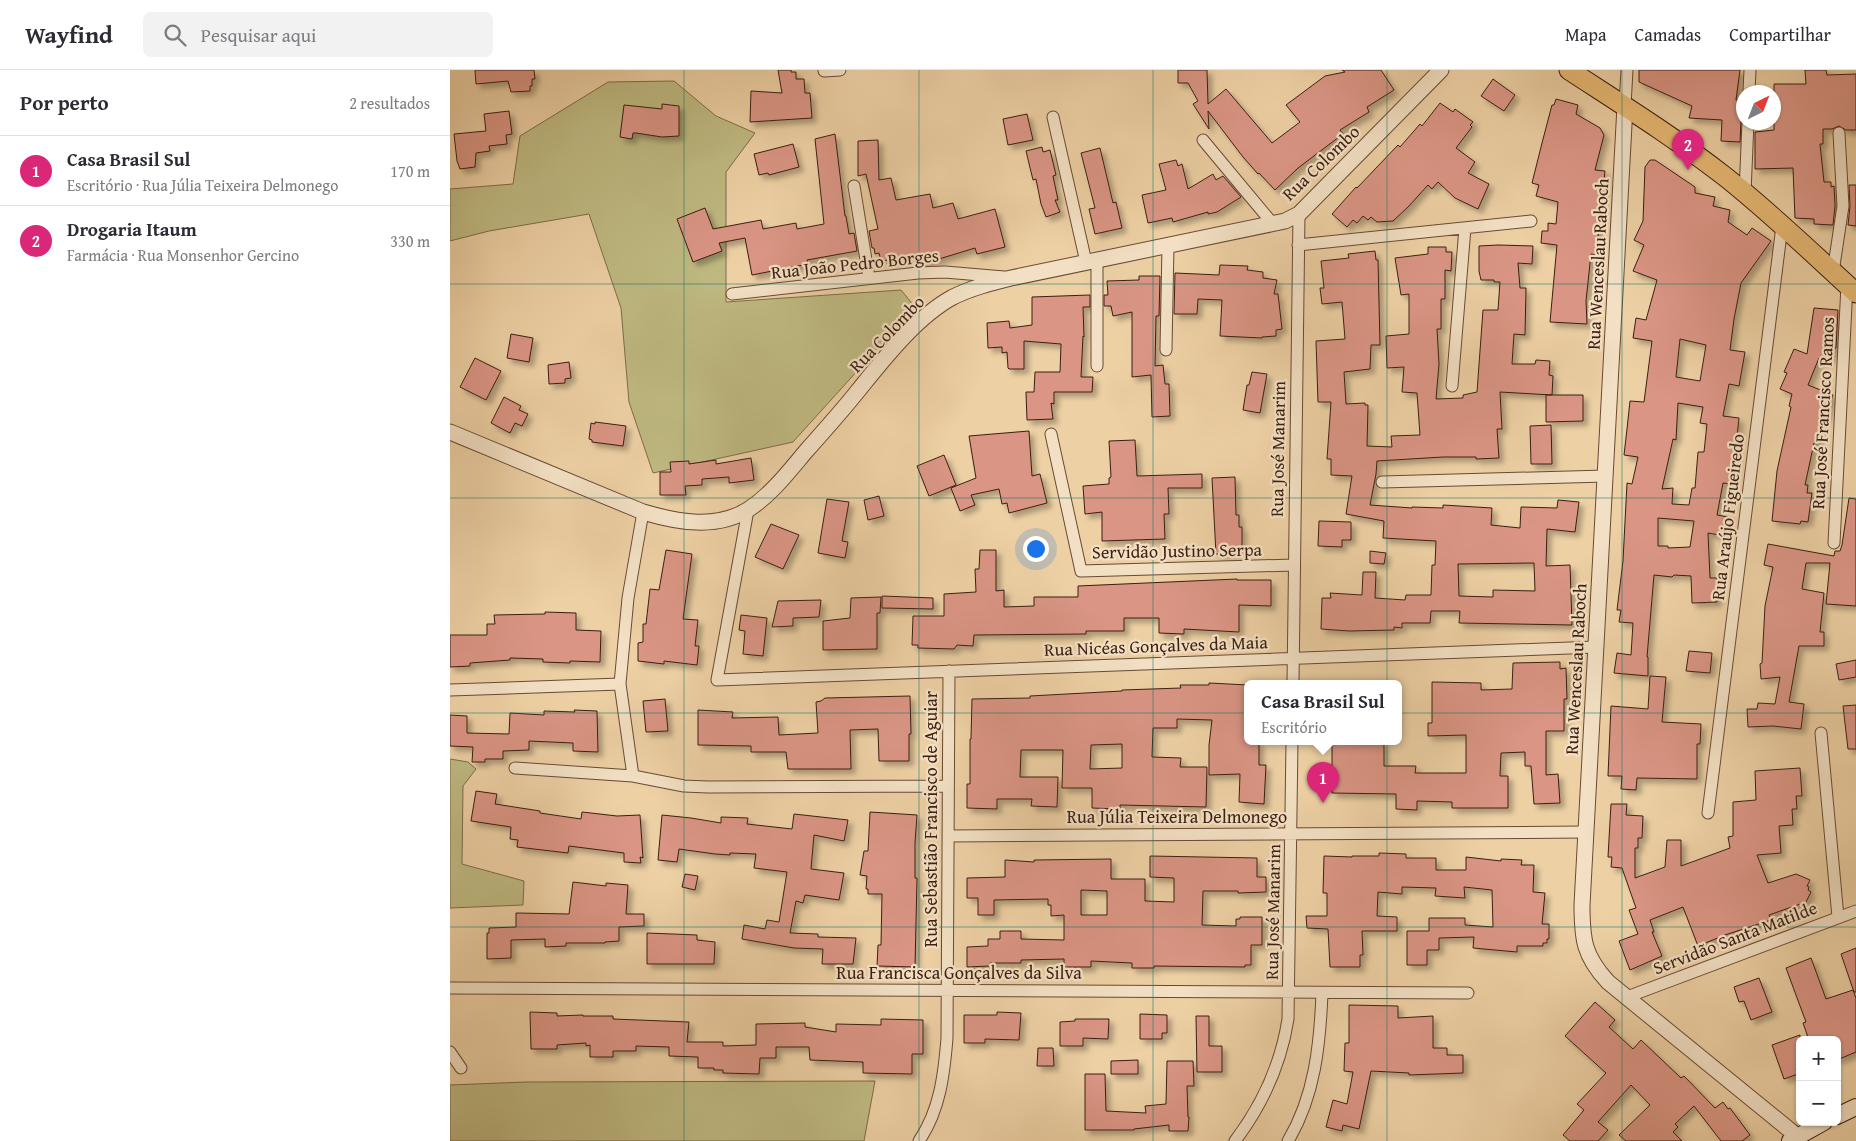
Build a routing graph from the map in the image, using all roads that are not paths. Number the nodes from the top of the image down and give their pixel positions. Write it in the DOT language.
graph roads {
  1 [pos="840,70"];
  2 [pos="1441,70"];
  3 [pos="1569,70"];
  4 [pos="1627,70"];
  5 [pos="1750,70"];
  6 [pos="824,71"];
  7 [pos="1749,85"];
  8 [pos="1625,106"];
  9 [pos="1054,117"];
  10 [pos="1748,130"];
  11 [pos="1839,133"];
  12 [pos="1203,140"];
  13 [pos="854,186"];
  14 [pos="1745,193"];
  15 [pos="1299,214"];
  16 [pos="1531,221"];
  17 [pos="1272,224"];
  18 [pos="1782,226"];
  19 [pos="1465,228"];
  20 [pos="1168,245"];
  21 [pos="1298,245"];
  22 [pos="1092,261"];
  23 [pos="870,278"];
  24 [pos="1010,278"];
  25 [pos="1845,283"];
  26 [pos="732,294"];
  27 [pos="1166,350"];
  28 [pos="1097,366"];
  29 [pos="1452,386"];
  30 [pos="450,432"];
  31 [pos="1051,434"];
  32 [pos="1605,476"];
  33 [pos="1382,482"];
  34 [pos="748,510"];
  35 [pos="643,512"];
  36 [pos="1834,543"];
  37 [pos="1294,565"];
  38 [pos="1596,647"];
  39 [pos="1293,658"];
  40 [pos="949,671"];
  41 [pos="1293,680"];
  42 [pos="620,684"];
  43 [pos="450,690"];
  44 [pos="1821,733"];
  45 [pos="1292,745"];
  46 [pos="515,768"];
  47 [pos="633,776"];
  48 [pos="948,786"];
  49 [pos="1708,813"];
  50 [pos="1586,832"];
  51 [pos="1291,834"];
  52 [pos="948,836"];
  53 [pos="1856,911"];
  54 [pos="1838,917"];
  55 [pos="450,988"];
  56 [pos="947,990"];
  57 [pos="1289,992"];
  58 [pos="1322,993"];
  59 [pos="1468,993"];
  60 [pos="1627,997"];
  61 [pos="450,1052"];
  62 [pos="461,1068"];
  63 [pos="1856,1107"];
  64 [pos="1841,1114"];
  65 [pos="1817,1126"];
  66 [pos="1794,1139"];
  67 [pos="919,1141"];
  68 [pos="1235,1141"];
  69 [pos="1288,1141"];
  1 -- 6 [label="street"];
  2 -- 15 [label="street, Rua Colombo"];
  3 -- 8 [label="main road"];
  4 -- 8 [label="street"];
  5 -- 7 [label="street"];
  8 -- 14 [label="main road"];
  8 -- 32 [label="street, Rua Wenceslau Raboch"];
  9 -- 22 [label="street"];
  10 -- 14 [label="street"];
  11 -- 25 [label="street, Rua José Francisco Ramos"];
  12 -- 17 [label="street"];
  13 -- 23 [label="street"];
  14 -- 18 [label="main road"];
  15 -- 17 [label="street, Rua Colombo"];
  15 -- 21 [label="street, Rua José Manarim"];
  16 -- 19 [label="street"];
  17 -- 20 [label="street, Rua Colombo"];
  18 -- 25 [label="main road"];
  18 -- 49 [label="street, Rua Araújo Figueiredo"];
  19 -- 21 [label="street"];
  19 -- 29 [label="street"];
  20 -- 22 [label="street, Rua Colombo"];
  20 -- 27 [label="street"];
  21 -- 37 [label="street, Rua José Manarim"];
  22 -- 24 [label="street, Rua Colombo"];
  22 -- 28 [label="street"];
  23 -- 24 [label="street, Rua João Pedro Borges"];
  23 -- 26 [label="street, Rua João Pedro Borges"];
  24 -- 34 [label="street, Rua Colombo"];
  25 -- 36 [label="street, Rua José Francisco Ramos"];
  30 -- 35 [label="street, Rua Colombo"];
  31 -- 37 [label="street, Servidão Justino Serpa"];
  32 -- 33 [label="street"];
  32 -- 38 [label="street, Rua Wenceslau Raboch"];
  34 -- 35 [label="street, Rua Colombo"];
  34 -- 40 [label="street, Rua Nicéas Gonçalves da Maia"];
  35 -- 42 [label="street"];
  37 -- 39 [label="street, Rua José Manarim"];
  38 -- 39 [label="street, Rua Nicéas Gonçalves da Maia"];
  38 -- 50 [label="street, Rua Wenceslau Raboch"];
  39 -- 40 [label="street, Rua Nicéas Gonçalves da Maia"];
  39 -- 41 [label="street, Rua José Manarim"];
  40 -- 48 [label="street, Rua Sebastião Francisco de Aguiar"];
  42 -- 43 [label="street"];
  42 -- 47 [label="street"];
  44 -- 54 [label="street"];
  45 -- 51 [label="street, Rua José Manarim"];
  46 -- 47 [label="street"];
  47 -- 48 [label="street"];
  48 -- 52 [label="street, Rua Sebastião Francisco de Aguiar"];
  50 -- 51 [label="street, Rua Júlia Teixeira Delmonego"];
  50 -- 60 [label="street, Rua Wenceslau Raboch"];
  51 -- 52 [label="street, Rua Júlia Teixeira Delmonego"];
  51 -- 57 [label="street, Rua José Manarim"];
  52 -- 56 [label="street, Rua Sebastião Francisco de Aguiar"];
  53 -- 54 [label="street, Servidão Santa Matilde"];
  54 -- 60 [label="street, Servidão Santa Matilde"];
  55 -- 56 [label="street, Rua Francisca Gonçalves da Silva"];
  56 -- 57 [label="street, Rua Francisca Gonçalves da Silva"];
  56 -- 67 [label="street, Rua Sebastião Francisco de Aguiar"];
  57 -- 58 [label="street, Rua Francisca Gonçalves da Silva"];
  57 -- 68 [label="street, Rua José Manarim"];
  58 -- 59 [label="street, Rua Francisca Gonçalves da Silva"];
  58 -- 69 [label="street"];
  60 -- 66 [label="street, Rua Wenceslau Raboch"];
  61 -- 62 [label="street"];
  63 -- 64 [label="main road"];
  65 -- 66 [label="main road"];
}
